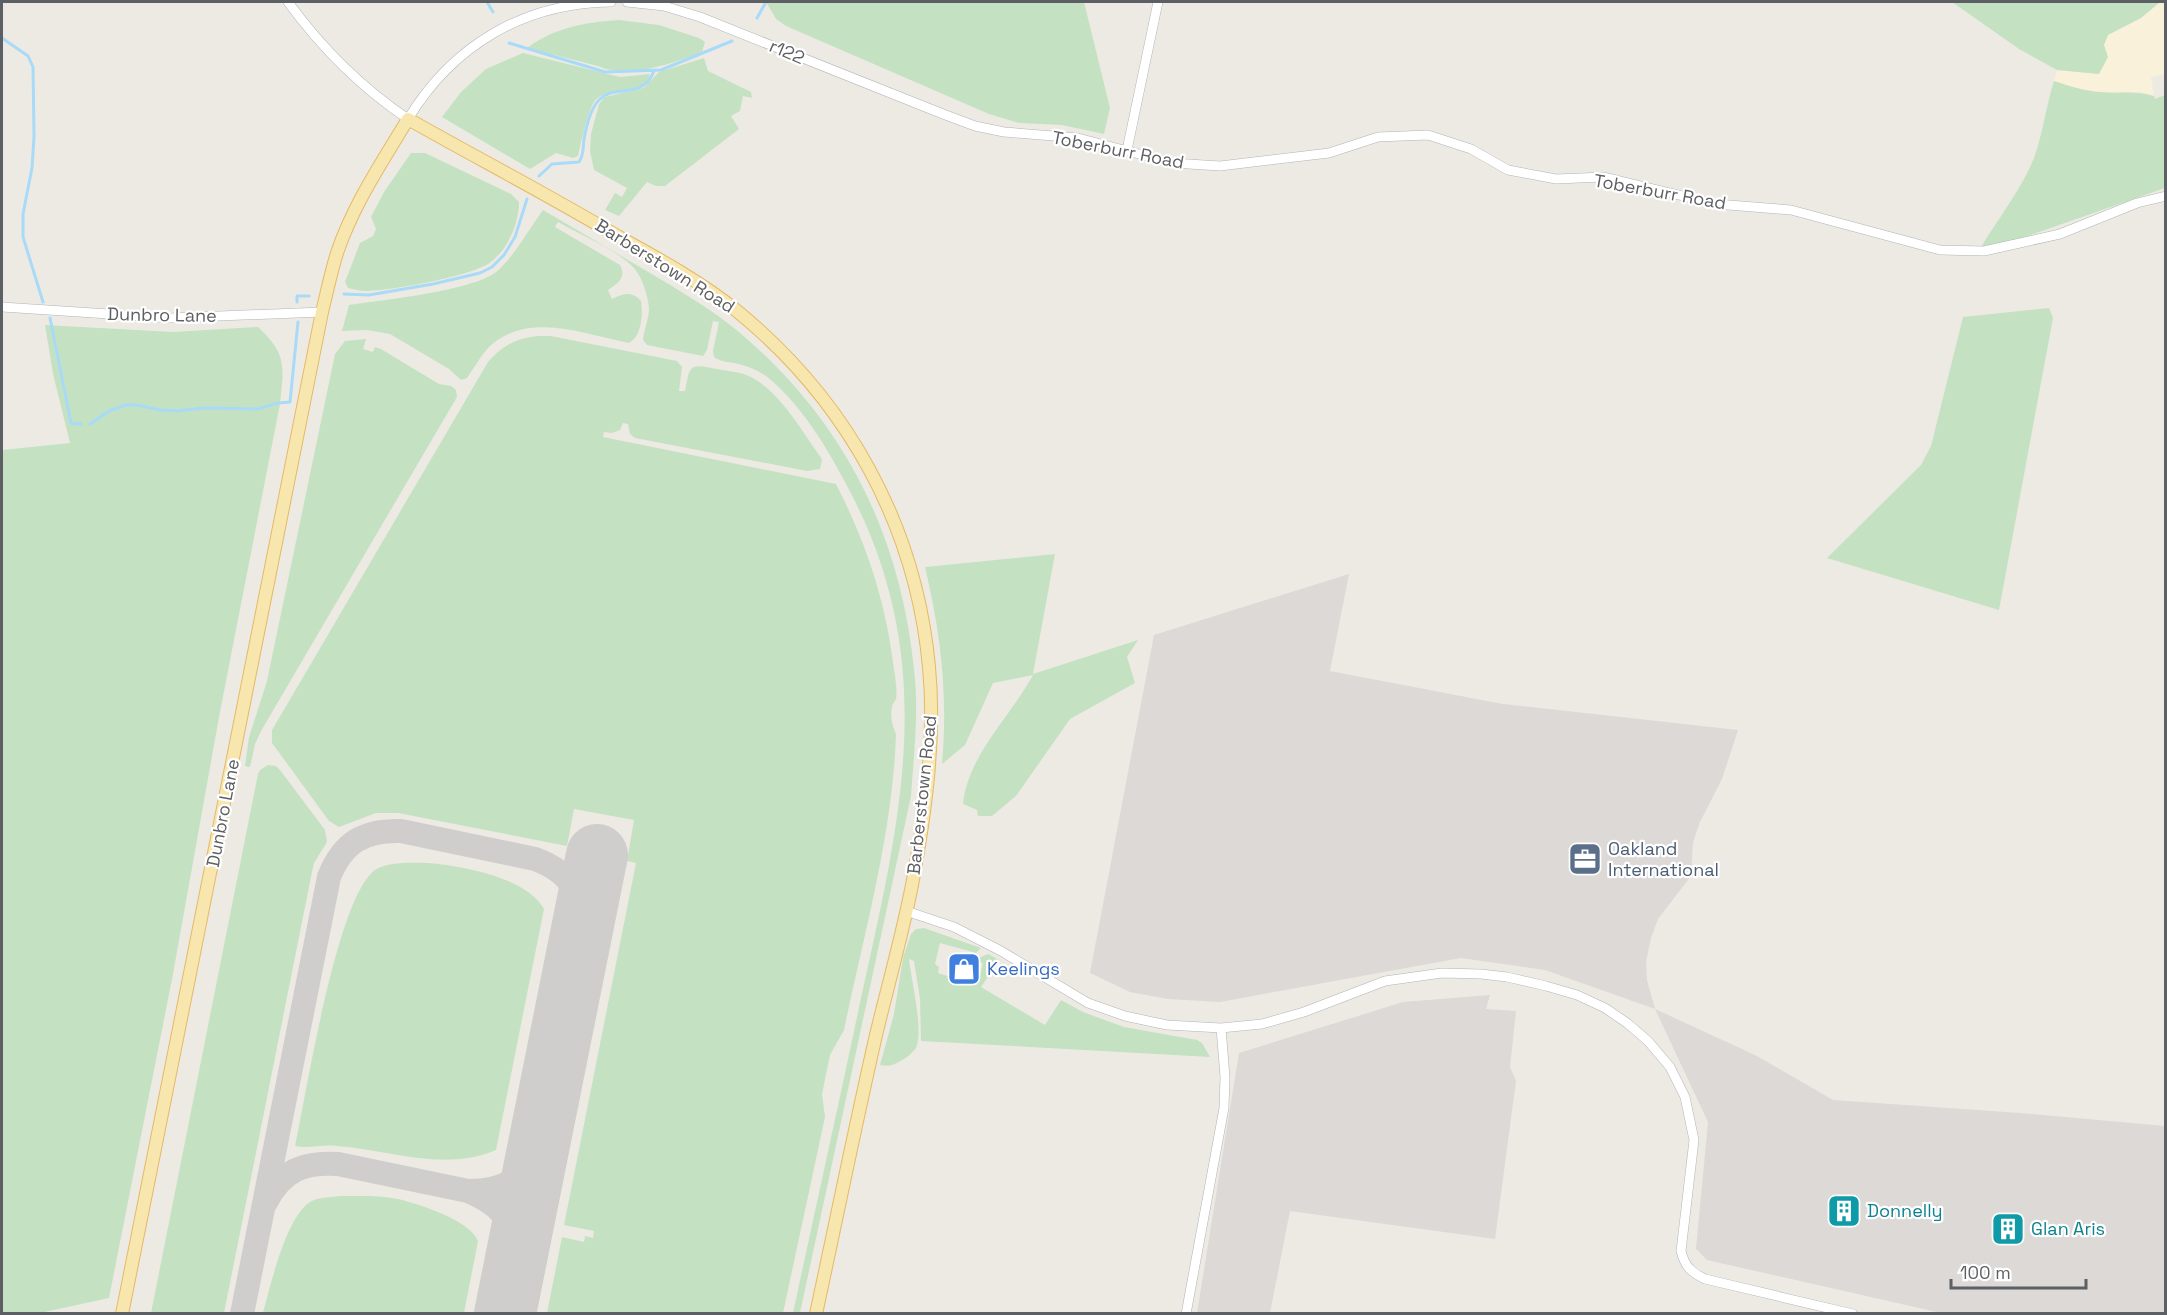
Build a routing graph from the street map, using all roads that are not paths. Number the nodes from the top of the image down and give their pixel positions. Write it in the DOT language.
graph roads {
  1 [pos="288,2"];
  2 [pos="611,2"];
  3 [pos="627,2"];
  4 [pos="1158,2"];
  5 [pos="943,114"];
  6 [pos="408,119"];
  7 [pos="1127,150"];
  8 [pos="2166,196"];
  9 [pos="2,307"];
  10 [pos="322,312"];
  11 [pos="906,911"];
  12 [pos="1221,1028"];
  13 [pos="122,1314"];
  14 [pos="816,1314"];
  15 [pos="1186,1314"];
  16 [pos="1853,1314"];
  1 -- 6 [label="street"];
  2 -- 6 [label="street"];
  3 -- 5 [label="street, r122"];
  4 -- 7 [label="street"];
  5 -- 7 [label="street, Toberburr Road"];
  6 -- 10 [label="main road, Dunbro Lane"];
  6 -- 11 [label="main road, Barberstown Road"];
  7 -- 8 [label="street, Toberburr Road"];
  9 -- 10 [label="street, Dunbro Lane"];
  10 -- 13 [label="main road, Dunbro Lane"];
  11 -- 12 [label="street"];
  11 -- 14 [label="main road, Barberstown Road"];
  12 -- 15 [label="street"];
  12 -- 16 [label="street"];
}
